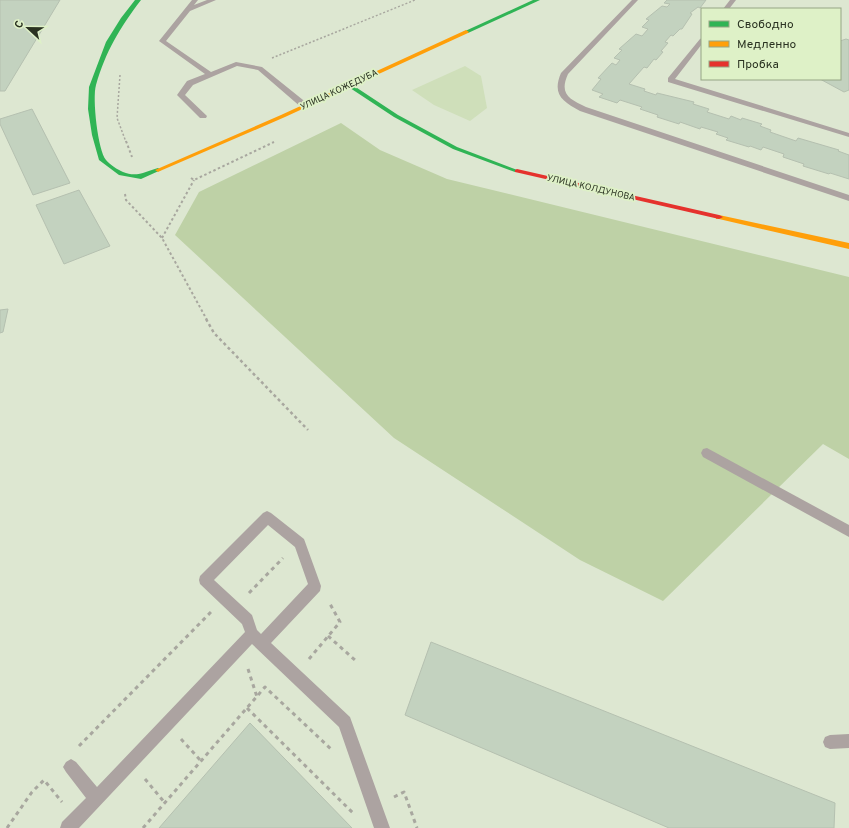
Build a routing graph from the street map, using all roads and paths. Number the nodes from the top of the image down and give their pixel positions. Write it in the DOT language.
graph roads {
  1 [pos="138,0"];
  2 [pos="195,0"];
  3 [pos="212,0"];
  4 [pos="415,0"];
  5 [pos="537,0"];
  6 [pos="635,0"];
  7 [pos="733,0"];
  8 [pos="727,8"];
  9 [pos="188,9"];
  10 [pos="701,41"];
  11 [pos="252,66"];
  12 [pos="120,72"];
  13 [pos="209,74"];
  14 [pos="349,85"];
  15 [pos="305,106"];
  16 [pos="203,116"];
  17 [pos="849,135"];
  18 [pos="135,163"];
  19 [pos="121,174"];
  20 [pos="194,180"];
  21 [pos="849,198"];
  22 [pos="162,238"];
  23 [pos="849,246"];
  24 [pos="308,430"];
  25 [pos="708,453"];
  26 [pos="849,531"];
  27 [pos="298,542"];
  28 [pos="315,586"];
  29 [pos="234,608"];
  30 [pos="328,636"];
  31 [pos="257,639"];
  32 [pos="240,646"];
  33 [pos="356,661"];
  34 [pos="295,675"];
  35 [pos="257,697"];
  36 [pos="275,697"];
  37 [pos="248,708"];
  38 [pos="830,742"];
  39 [pos="849,742"];
  40 [pos="176,744"];
  41 [pos="80,746"];
  42 [pos="335,753"];
  43 [pos="201,761"];
  44 [pos="71,767"];
  45 [pos="150,773"];
  46 [pos="96,798"];
  47 [pos="166,803"];
  48 [pos="354,809"];
  49 [pos="72,824"];
  50 [pos="7,828"];
  51 [pos="143,828"];
  52 [pos="382,828"];
  1 -- 19 [label="street"];
  2 -- 9 [label="lane"];
  3 -- 9 [label="lane"];
  4 -- 11 [label="path"];
  5 -- 14 [label="street, УЛИЦА КОЖЕДУБА"];
  6 -- 21 [label="lane"];
  7 -- 8 [label="lane"];
  9 -- 13 [label="lane"];
  10 -- 17 [label="lane"];
  11 -- 13 [label="lane"];
  11 -- 15 [label="lane"];
  12 -- 18 [label="path"];
  13 -- 16 [label="lane"];
  14 -- 15 [label="street, УЛИЦА КОЖЕДУБА"];
  14 -- 23 [label="street, УЛИЦА КОЛДУНОВА"];
  15 -- 19 [label="street, УЛИЦА КОЖЕДУБА"];
  19 -- 22 [label="path"];
  20 -- 22 [label="path"];
  22 -- 24 [label="path"];
  25 -- 26 [label="lane"];
  27 -- 28 [label="lane"];
  27 -- 29 [label="path"];
  27 -- 29 [label="lane"];
  28 -- 30 [label="path"];
  28 -- 31 [label="lane"];
  29 -- 31 [label="lane"];
  29 -- 41 [label="path"];
  30 -- 33 [label="path"];
  30 -- 34 [label="path"];
  31 -- 32 [label="lane"];
  31 -- 34 [label="lane"];
  32 -- 35 [label="path"];
  32 -- 46 [label="lane"];
  34 -- 36 [label="path"];
  34 -- 52 [label="lane"];
  35 -- 36 [label="path"];
  35 -- 37 [label="path"];
  36 -- 42 [label="path"];
  37 -- 43 [label="path"];
  37 -- 48 [label="path"];
  38 -- 39 [label="lane"];
  40 -- 43 [label="path"];
  43 -- 47 [label="path"];
  44 -- 46 [label="lane"];
  45 -- 47 [label="path"];
  46 -- 49 [label="lane"];
  47 -- 51 [label="path"];
  49 -- 50 [label="path"];
}
